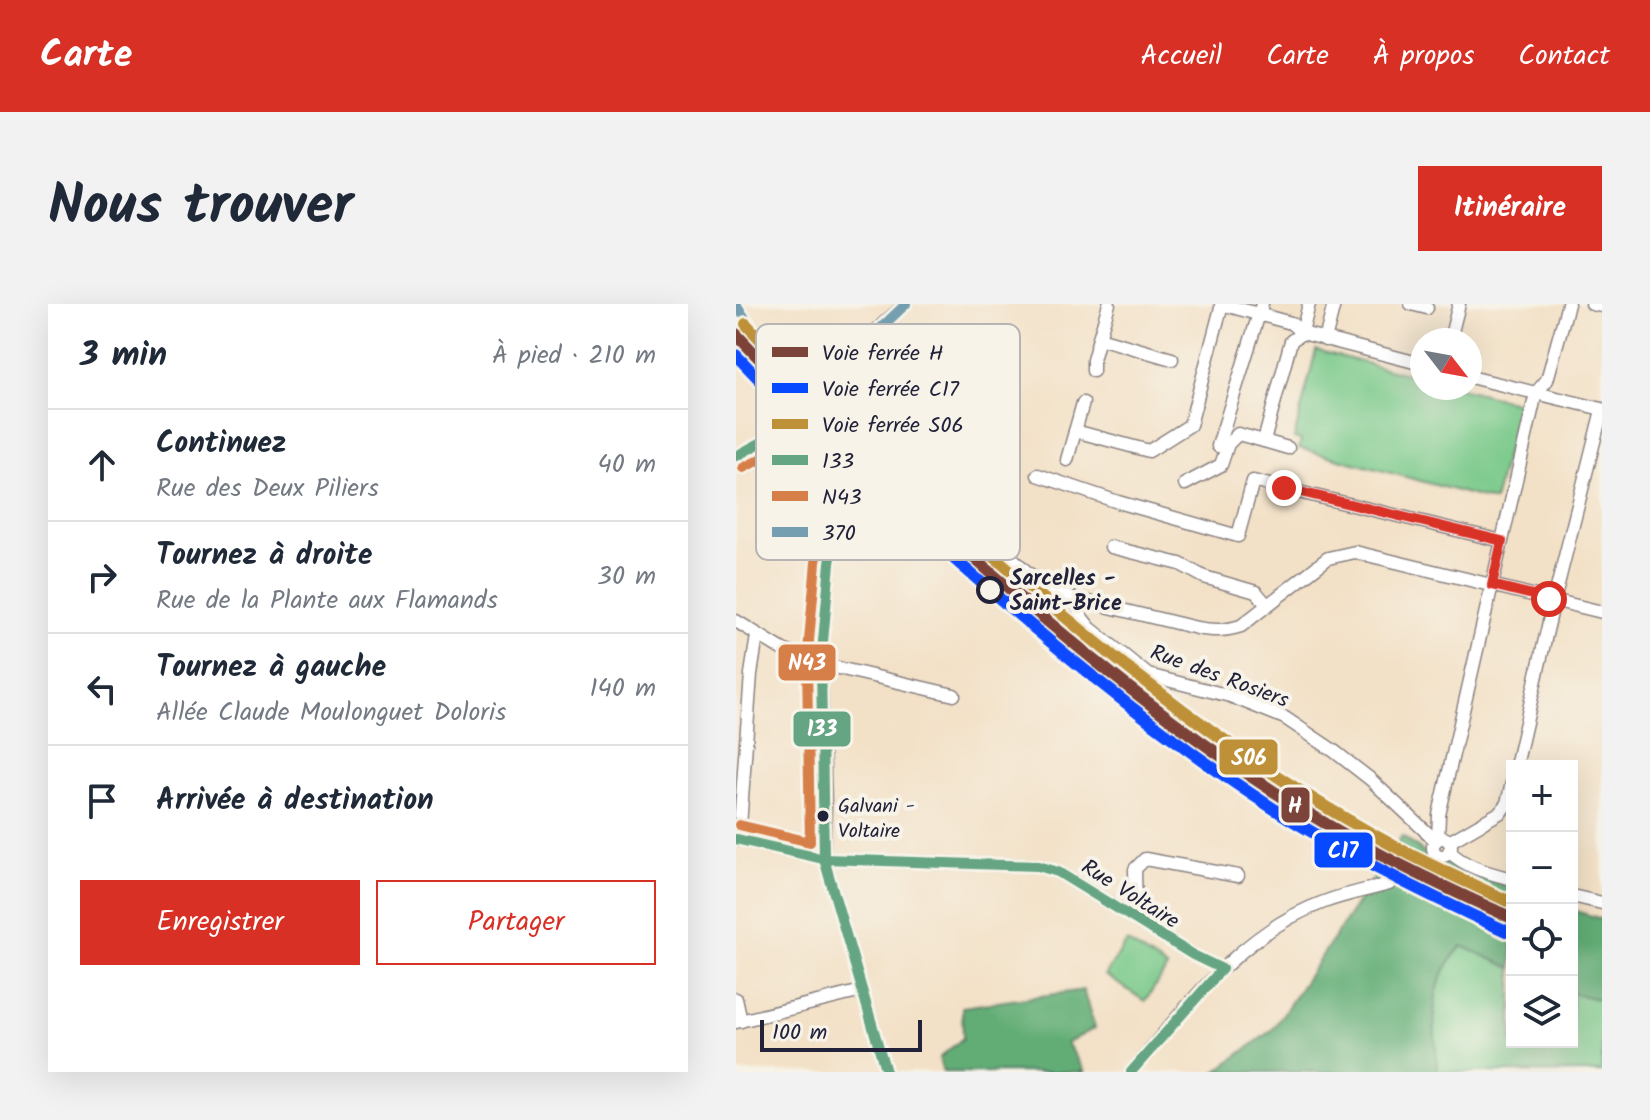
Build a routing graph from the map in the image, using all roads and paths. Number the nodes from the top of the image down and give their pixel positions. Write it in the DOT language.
graph roads {
  1 [pos="906,304"];
  2 [pos="1109,304"];
  3 [pos="1222,304"];
  4 [pos="1309,304"];
  5 [pos="1334,304"];
  6 [pos="1411,304"];
  7 [pos="1568,304"];
  8 [pos="1592,304"];
  9 [pos="736,305"];
  10 [pos="1602,306"];
  11 [pos="1427,308"];
  12 [pos="1260,310"];
  13 [pos="883,324"];
  14 [pos="756,332"];
  15 [pos="1302,333"];
  16 [pos="1099,338"];
  17 [pos="1325,340"];
  18 [pos="1172,359"];
  19 [pos="1410,361"];
  20 [pos="1093,371"];
  21 [pos="1482,380"];
  22 [pos="1536,393"];
  23 [pos="1083,403"];
  24 [pos="1602,410"];
  25 [pos="1075,431"];
  26 [pos="1264,441"];
  27 [pos="756,445"];
  28 [pos="1218,446"];
  29 [pos="1288,448"];
  30 [pos="736,456"];
  31 [pos="1067,460"];
  32 [pos="1038,475"];
  33 [pos="1185,484"];
  34 [pos="1502,541"];
  35 [pos="1111,547"];
  36 [pos="831,560"];
  37 [pos="1014,560"];
  38 [pos="1492,585"];
  39 [pos="1076,599"];
  40 [pos="1554,600"];
  41 [pos="1267,605"];
  42 [pos="1602,612"];
  43 [pos="736,621"];
  44 [pos="757,636"];
  45 [pos="821,664"];
  46 [pos="954,695"];
  47 [pos="1517,760"];
  48 [pos="1506,804"];
  49 [pos="737,840"];
  50 [pos="1439,848"];
  51 [pos="824,859"];
  52 [pos="1238,876"];
  53 [pos="1506,877"];
  54 [pos="1389,884"];
  55 [pos="1578,898"];
  56 [pos="1602,903"];
  57 [pos="1136,919"];
  58 [pos="1222,969"];
  59 [pos="862,991"];
  60 [pos="736,999"];
  61 [pos="738,1021"];
  62 [pos="886,1072"];
  63 [pos="1131,1072"];
  1 -- 13 [label="street"];
  2 -- 16 [label="street"];
  3 -- 12 [label="street"];
  3 -- 25 [label="street"];
  4 -- 15 [label="street"];
  5 -- 17 [label="street"];
  6 -- 11 [label="street"];
  7 -- 22 [label="street"];
  8 -- 10 [label="street"];
  9 -- 14 [label="street"];
  12 -- 15 [label="street"];
  12 -- 28 [label="street"];
  15 -- 17 [label="street"];
  15 -- 26 [label="street"];
  16 -- 18 [label="street"];
  16 -- 20 [label="street"];
  17 -- 19 [label="street"];
  21 -- 22 [label="street"];
  22 -- 24 [label="street"];
  22 -- 34 [label="street"];
  23 -- 25 [label="street"];
  24 -- 40 [label="street"];
  25 -- 31 [label="street"];
  26 -- 29 [label="street"];
  26 -- 33 [label="street"];
  27 -- 30 [label="street"];
  32 -- 34 [label="street"];
  34 -- 38 [label="street"];
  35 -- 41 [label="street"];
  36 -- 45 [label="street"];
  37 -- 39 [label="street"];
  38 -- 40 [label="street"];
  38 -- 41 [label="street"];
  38 -- 50 [label="street"];
  39 -- 41 [label="street"];
  39 -- 50 [label="street, Rue des Rosiers"];
  40 -- 42 [label="street"];
  40 -- 47 [label="street"];
  43 -- 44 [label="street"];
  44 -- 45 [label="street"];
  44 -- 49 [label="street"];
  45 -- 46 [label="street"];
  45 -- 51 [label="street"];
  48 -- 50 [label="street"];
  49 -- 51 [label="street, Rue Voltaire"];
  50 -- 53 [label="street, Rue des Rosiers"];
  51 -- 57 [label="street, Rue Voltaire"];
  51 -- 59 [label="street"];
  52 -- 57 [label="street"];
  54 -- 58 [label="street"];
  55 -- 56 [label="street"];
  57 -- 58 [label="street, Rue Voltaire"];
  58 -- 63 [label="street"];
  59 -- 61 [label="street"];
  59 -- 62 [label="street"];
  60 -- 61 [label="street"];
}
